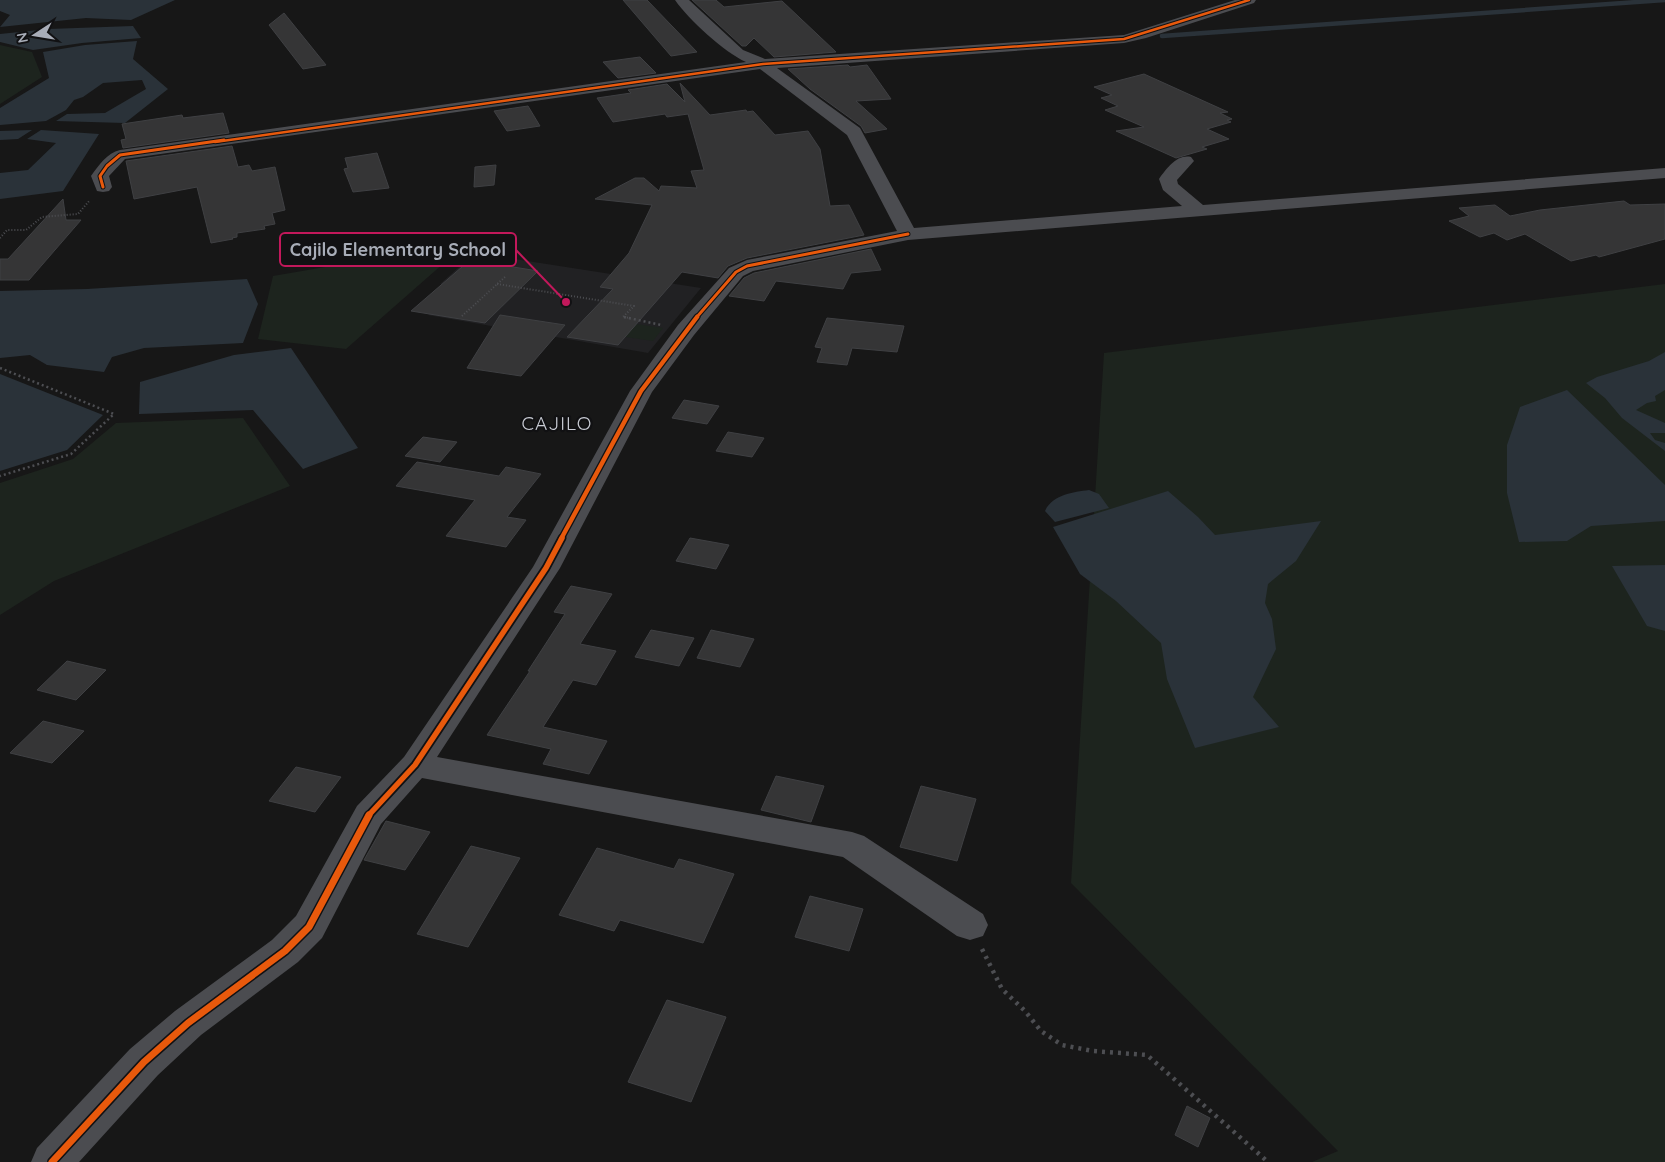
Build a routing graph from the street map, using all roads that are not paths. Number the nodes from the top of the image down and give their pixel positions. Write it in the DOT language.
graph roads {
  1 [pos="682,0"];
  2 [pos="1249,0"];
  3 [pos="763,64"];
  4 [pos="1185,161"];
  5 [pos="1665,173"];
  6 [pos="102,187"];
  7 [pos="1200,211"];
  8 [pos="908,234"];
  9 [pos="415,765"];
  10 [pos="970,925"];
  11 [pos="52,1162"];
  1 -- 3 [label="street"];
  2 -- 3 [label="street"];
  3 -- 6 [label="street"];
  3 -- 8 [label="street"];
  4 -- 7 [label="street"];
  5 -- 7 [label="street"];
  7 -- 8 [label="street"];
  8 -- 9 [label="street"];
  9 -- 10 [label="street"];
  9 -- 11 [label="street"];
}
